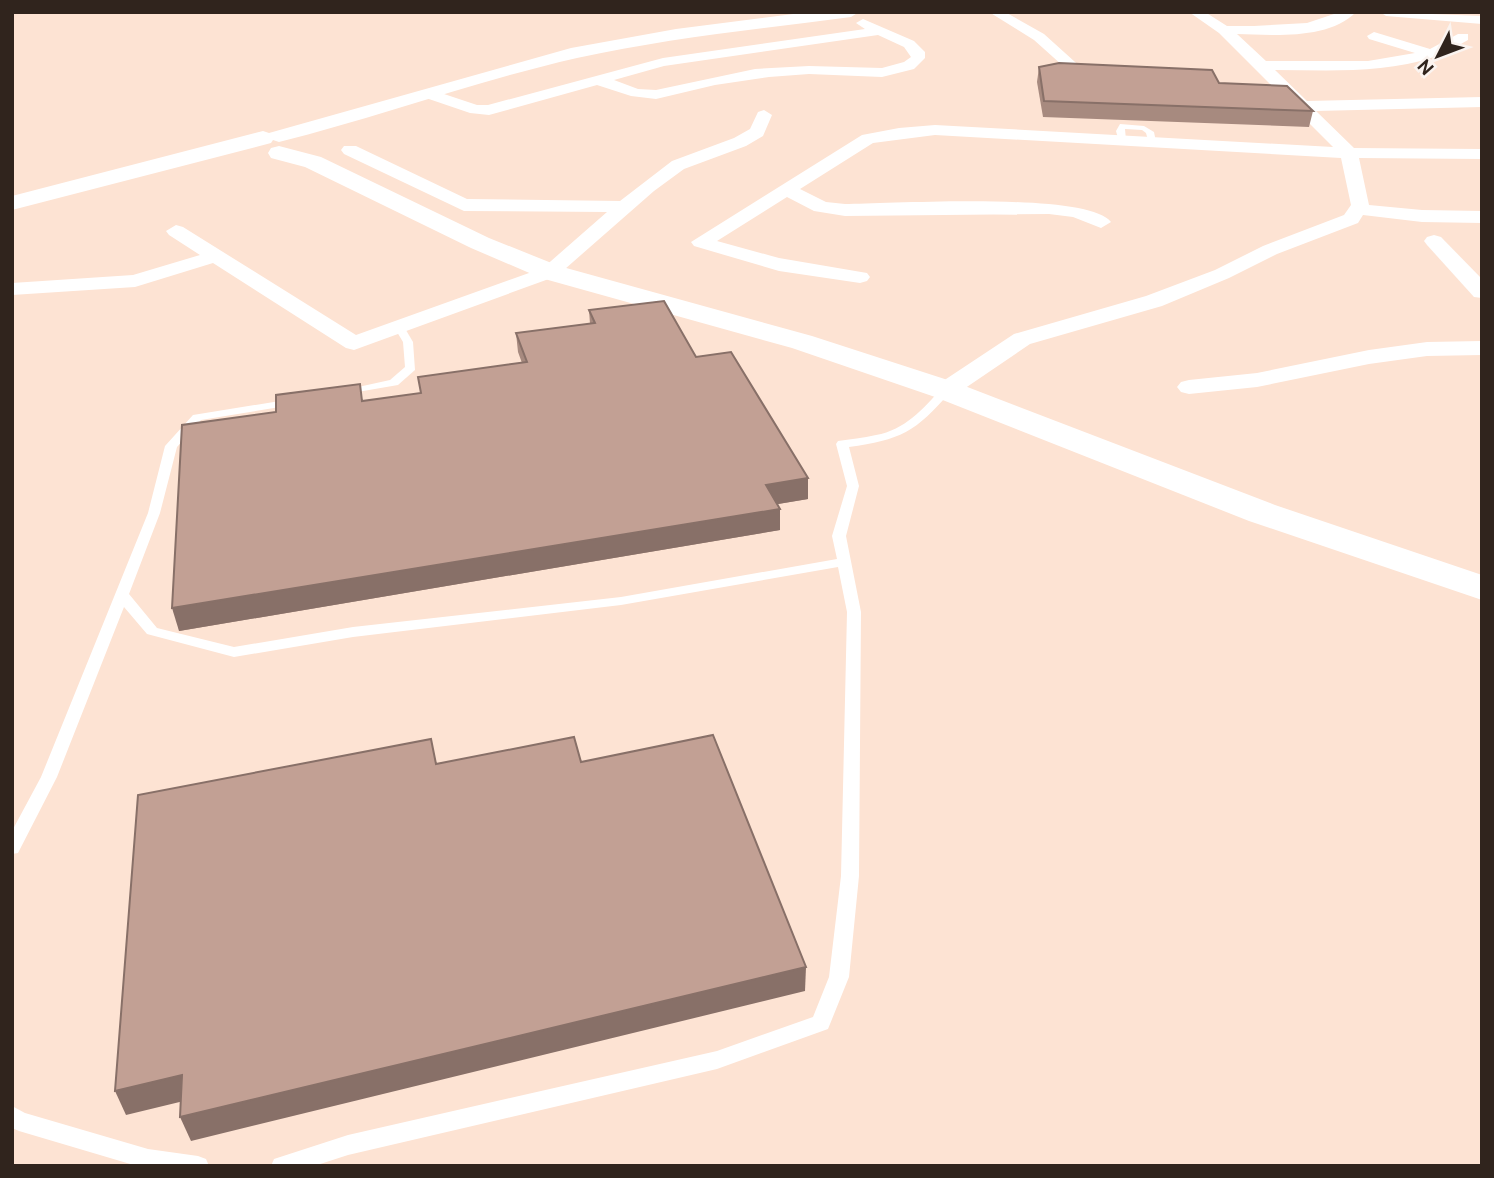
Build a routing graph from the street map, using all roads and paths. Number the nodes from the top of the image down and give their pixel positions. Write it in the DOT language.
graph roads {
  1 [pos="995,12"];
  2 [pos="1195,12"];
  3 [pos="1350,12"];
  4 [pos="1386,12"];
  5 [pos="847,13"];
  6 [pos="804,15"];
  7 [pos="1482,20"];
  8 [pos="1224,30"];
  9 [pos="879,31"];
  10 [pos="1374,36"];
  11 [pos="1463,37"];
  12 [pos="1430,54"];
  13 [pos="1262,65"];
  14 [pos="1077,71"];
  15 [pos="598,80"];
  16 [pos="429,94"];
  17 [pos="1482,102"];
  18 [pos="1302,106"];
  19 [pos="333,123"];
  20 [pos="761,124"];
  21 [pos="270,144"];
  22 [pos="308,149"];
  23 [pos="350,150"];
  24 [pos="1349,152"];
  25 [pos="1482,154"];
  26 [pos="787,189"];
  27 [pos="12,203"];
  28 [pos="623,207"];
  29 [pos="1358,209"];
  30 [pos="1482,217"];
  31 [pos="1101,222"];
  32 [pos="176,231"];
  33 [pos="1433,241"];
  34 [pos="216,256"];
  35 [pos="550,272"];
  36 [pos="860,277"];
  37 [pos="12,289"];
  38 [pos="1482,292"];
  39 [pos="399,327"];
  40 [pos="1482,348"];
  41 [pos="1189,387"];
  42 [pos="946,390"];
  43 [pos="331,396"];
  44 [pos="304,400"];
  45 [pos="844,562"];
  46 [pos="1482,588"];
  47 [pos="121,594"];
  48 [pos="12,848"];
  49 [pos="12,1115"];
  50 [pos="198,1166"];
  51 [pos="282,1166"];
  1 -- 14 [label="street"];
  2 -- 8 [label="street"];
  3 -- 8 [label="street"];
  4 -- 7 [label="street"];
  5 -- 6 [label="main road"];
  5 -- 9 [label="street"];
  6 -- 16 [label="main road"];
  8 -- 13 [label="street"];
  9 -- 15 [label="street"];
  9 -- 15 [label="street"];
  10 -- 12 [label="street"];
  11 -- 12 [label="street"];
  12 -- 13 [label="street"];
  13 -- 18 [label="street"];
  15 -- 16 [label="street"];
  16 -- 19 [label="main road"];
  17 -- 18 [label="street"];
  18 -- 24 [label="street"];
  19 -- 21 [label="main road"];
  19 -- 22 [label="main road"];
  20 -- 28 [label="street"];
  21 -- 22 [label="main road"];
  21 -- 27 [label="main road"];
  22 -- 35 [label="main road"];
  23 -- 28 [label="street"];
  24 -- 25 [label="street"];
  24 -- 26 [label="street"];
  24 -- 29 [label="street"];
  26 -- 31 [label="street"];
  26 -- 36 [label="street"];
  28 -- 35 [label="street"];
  29 -- 30 [label="street"];
  29 -- 42 [label="street"];
  32 -- 34 [label="street"];
  33 -- 38 [label="street"];
  34 -- 37 [label="street"];
  34 -- 39 [label="street"];
  35 -- 39 [label="street"];
  35 -- 42 [label="main road"];
  39 -- 43 [label="lane"];
  40 -- 41 [label="street"];
  42 -- 45 [label="lane"];
  42 -- 46 [label="main road"];
  44 -- 47 [label="lane"];
  45 -- 47 [label="lane"];
  45 -- 51 [label="lane"];
  47 -- 48 [label="lane"];
  49 -- 50 [label="lane"];
}
